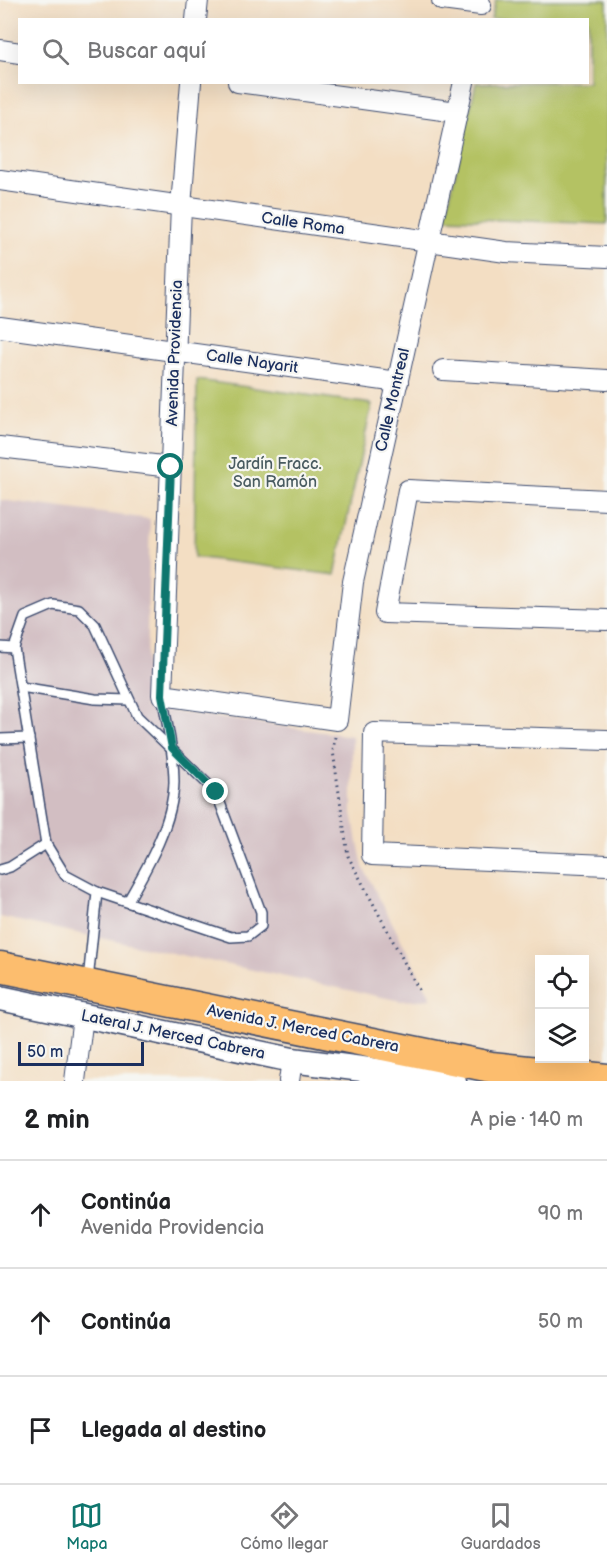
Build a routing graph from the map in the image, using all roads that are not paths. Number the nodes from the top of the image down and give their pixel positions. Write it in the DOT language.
graph roads {
  1 [pos="198,0"];
  2 [pos="442,0"];
  3 [pos="480,8"];
  4 [pos="196,18"];
  5 [pos="0,50"];
  6 [pos="18,53"];
  7 [pos="191,84"];
  8 [pos="253,84"];
  9 [pos="464,84"];
  10 [pos="457,112"];
  11 [pos="0,180"];
  12 [pos="181,206"];
  13 [pos="429,242"];
  14 [pos="607,257"];
  15 [pos="0,327"];
  16 [pos="175,351"];
  17 [pos="443,370"];
  18 [pos="607,380"];
  19 [pos="398,382"];
  20 [pos="0,447"];
  21 [pos="171,467"];
  22 [pos="607,500"];
  23 [pos="607,620"];
  24 [pos="0,647"];
  25 [pos="14,648"];
  26 [pos="21,687"];
  27 [pos="162,695"];
  28 [pos="129,700"];
  29 [pos="29,738"];
  30 [pos="0,740"];
  31 [pos="607,741"];
  32 [pos="172,748"];
  33 [pos="46,844"];
  34 [pos="607,865"];
  35 [pos="0,870"];
  36 [pos="97,892"];
  37 [pos="128,901"];
  38 [pos="0,951"];
  39 [pos="0,967"];
  40 [pos="89,971"];
  41 [pos="0,998"];
  42 [pos="83,1016"];
  43 [pos="535,1054"];
  44 [pos="589,1061"];
  45 [pos="607,1063"];
  46 [pos="290,1070"];
  47 [pos="607,1079"];
  48 [pos="75,1081"];
  49 [pos="454,1081"];
  1 -- 4 [label="street"];
  2 -- 3 [label="street"];
  5 -- 6 [label="street"];
  7 -- 12 [label="street, Avenida Providencia"];
  8 -- 10 [label="street"];
  9 -- 10 [label="street, Calle Montreal"];
  10 -- 13 [label="street, Calle Montreal"];
  11 -- 12 [label="street, Calle Roma"];
  12 -- 13 [label="street, Calle Roma"];
  12 -- 16 [label="street, Avenida Providencia"];
  13 -- 14 [label="street, Calle Roma"];
  13 -- 19 [label="street, Calle Montreal"];
  15 -- 16 [label="street, Calle Nayarit"];
  16 -- 19 [label="street, Calle Nayarit"];
  16 -- 21 [label="street, Avenida Providencia"];
  17 -- 18 [label="street"];
  19 -- 27 [label="street, Calle Montreal"];
  20 -- 21 [label="street"];
  21 -- 27 [label="street, Avenida Providencia"];
  22 -- 23 [label="street"];
  24 -- 25 [label="lane"];
  25 -- 26 [label="lane"];
  25 -- 28 [label="lane"];
  26 -- 28 [label="lane"];
  26 -- 29 [label="lane"];
  27 -- 32 [label="lane"];
  28 -- 32 [label="lane"];
  29 -- 30 [label="lane"];
  29 -- 33 [label="lane"];
  31 -- 34 [label="street"];
  32 -- 37 [label="lane"];
  32 -- 37 [label="lane"];
  33 -- 35 [label="lane"];
  33 -- 36 [label="lane"];
  36 -- 37 [label="lane"];
  36 -- 40 [label="lane"];
  38 -- 40 [label="main road, Avenida J. Merced Cabrera"];
  39 -- 47 [label="main road, Avenida J. Merced Cabrera"];
  40 -- 43 [label="main road, Avenida J. Merced Cabrera"];
  41 -- 42 [label="street, Lateral J. Merced Cabrera"];
  42 -- 46 [label="street, Lateral J. Merced Cabrera"];
  42 -- 48 [label="street"];
  44 -- 45 [label="main road"];
  46 -- 49 [label="street, Lateral J. Merced Cabrera"];
}
